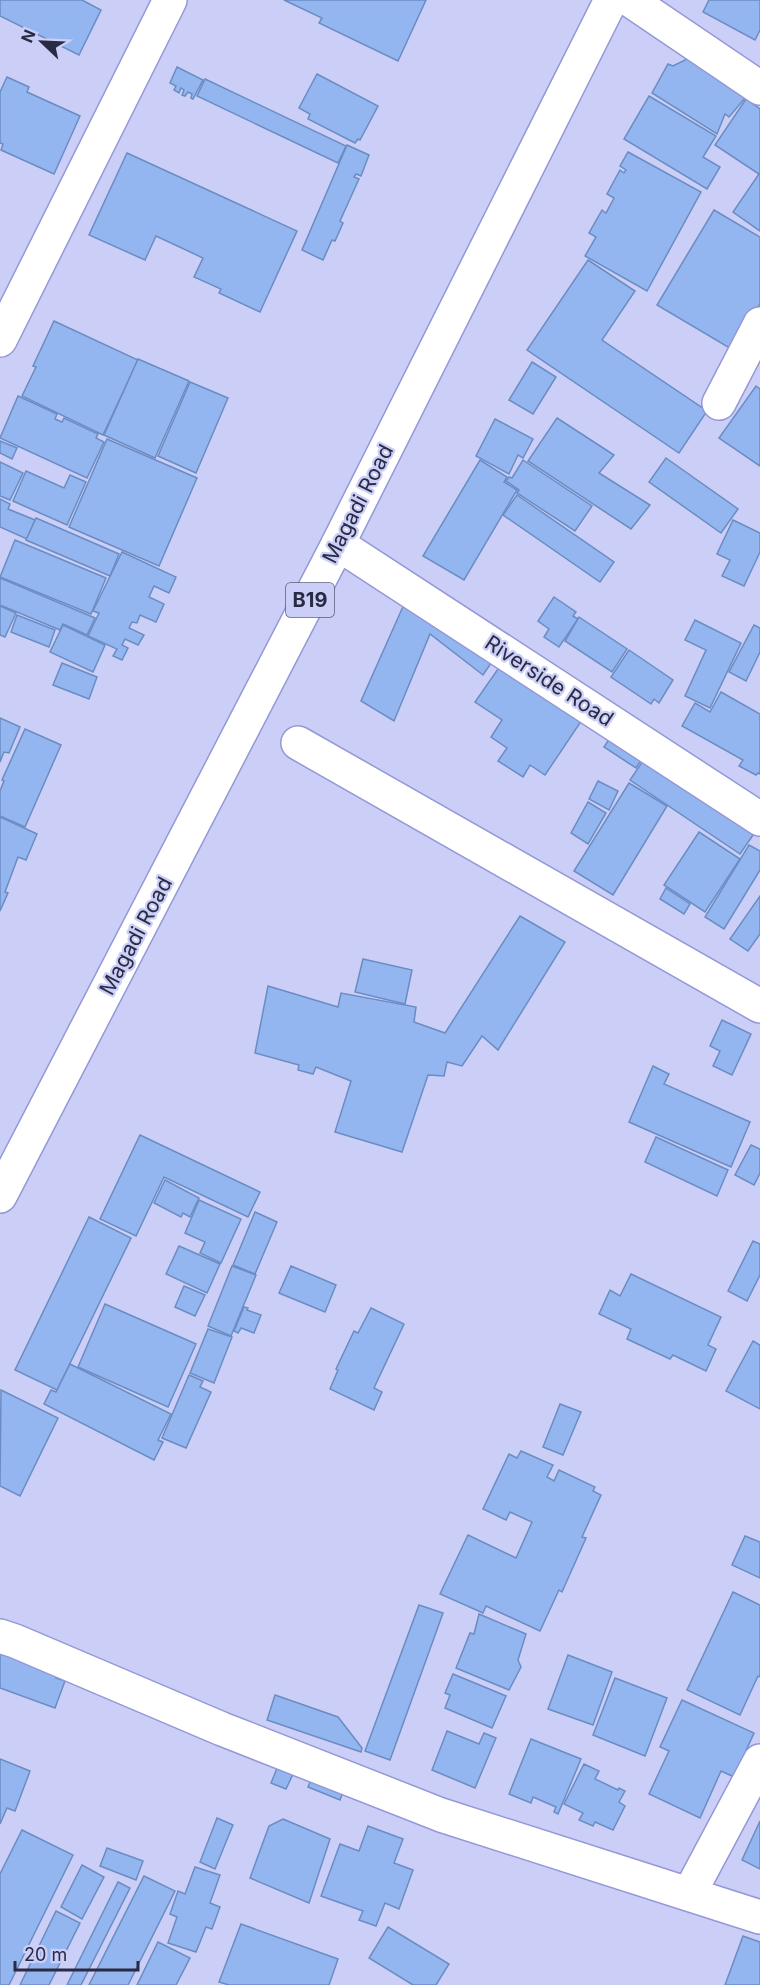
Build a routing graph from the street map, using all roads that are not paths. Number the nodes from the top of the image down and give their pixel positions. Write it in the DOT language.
graph roads {
  1 [pos="170,0"];
  2 [pos="611,0"];
  3 [pos="630,0"];
  4 [pos="760,88"];
  5 [pos="760,324"];
  6 [pos="0,340"];
  7 [pos="719,403"];
  8 [pos="338,544"];
  9 [pos="298,743"];
  10 [pos="760,819"];
  11 [pos="760,1006"];
  12 [pos="0,1196"];
  13 [pos="0,1636"];
  14 [pos="760,1761"];
  15 [pos="689,1894"];
  16 [pos="760,1917"];
  1 -- 6 [label="main road"];
  2 -- 8 [label="main road, Magadi Road / B19"];
  3 -- 4 [label="main road"];
  5 -- 7 [label="main road"];
  8 -- 10 [label="main road, Riverside Road"];
  8 -- 12 [label="main road, Magadi Road / B19"];
  9 -- 11 [label="main road"];
  13 -- 15 [label="main road"];
  14 -- 15 [label="main road"];
  15 -- 16 [label="main road"];
}
